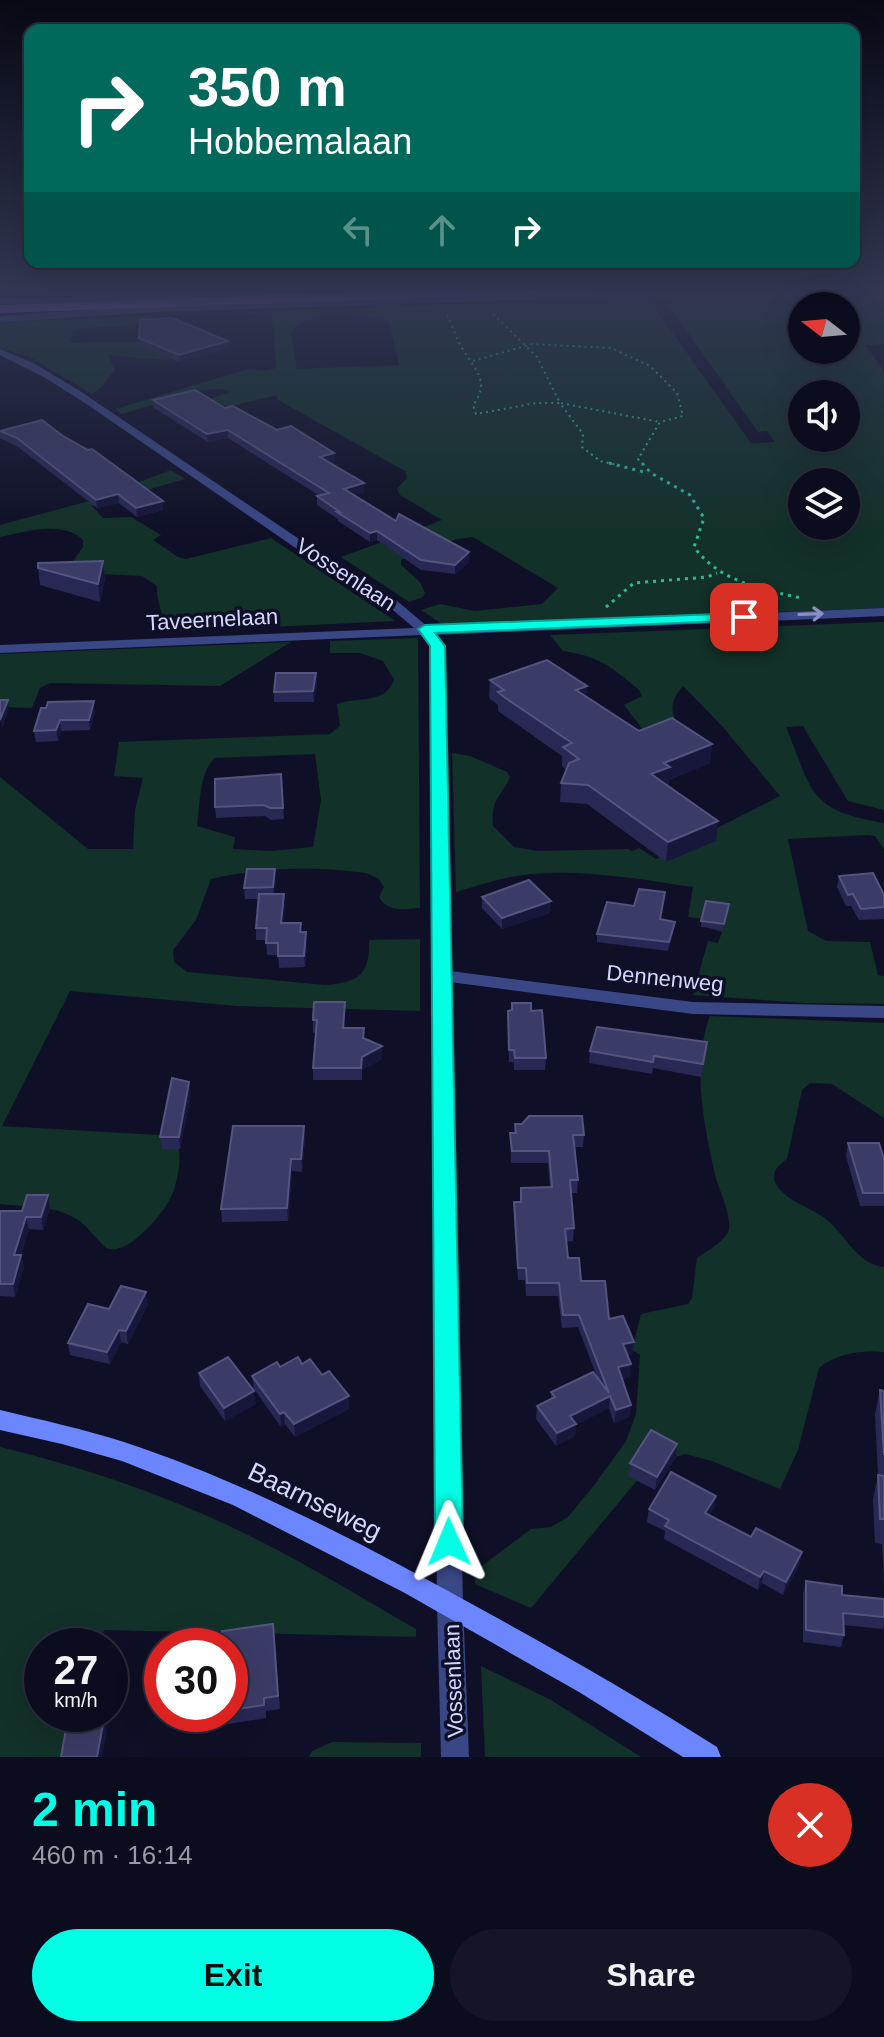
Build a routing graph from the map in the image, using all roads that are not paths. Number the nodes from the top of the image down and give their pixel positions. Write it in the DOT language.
graph roads {
  1 [pos="40,370"];
  2 [pos="884,612"];
  3 [pos="425,629"];
  4 [pos="0,649"];
  5 [pos="442,975"];
  6 [pos="884,1012"];
  7 [pos="0,1420"];
  8 [pos="450,1605"];
  9 [pos="455,1757"];
  10 [pos="707,1757"];
  1 -- 3 [label="street, Vossenlaan"];
  3 -- 2 [label="street, Taveernelaan, one-way"];
  3 -- 4 [label="street, Taveernelaan"];
  3 -- 5 [label="street, Vossenlaan"];
  5 -- 6 [label="street, Dennenweg"];
  5 -- 8 [label="street, Vossenlaan"];
  7 -- 8 [label="street, Baarnseweg"];
  8 -- 9 [label="street, Vossenlaan"];
  8 -- 10 [label="street, Baarnseweg"];
}
